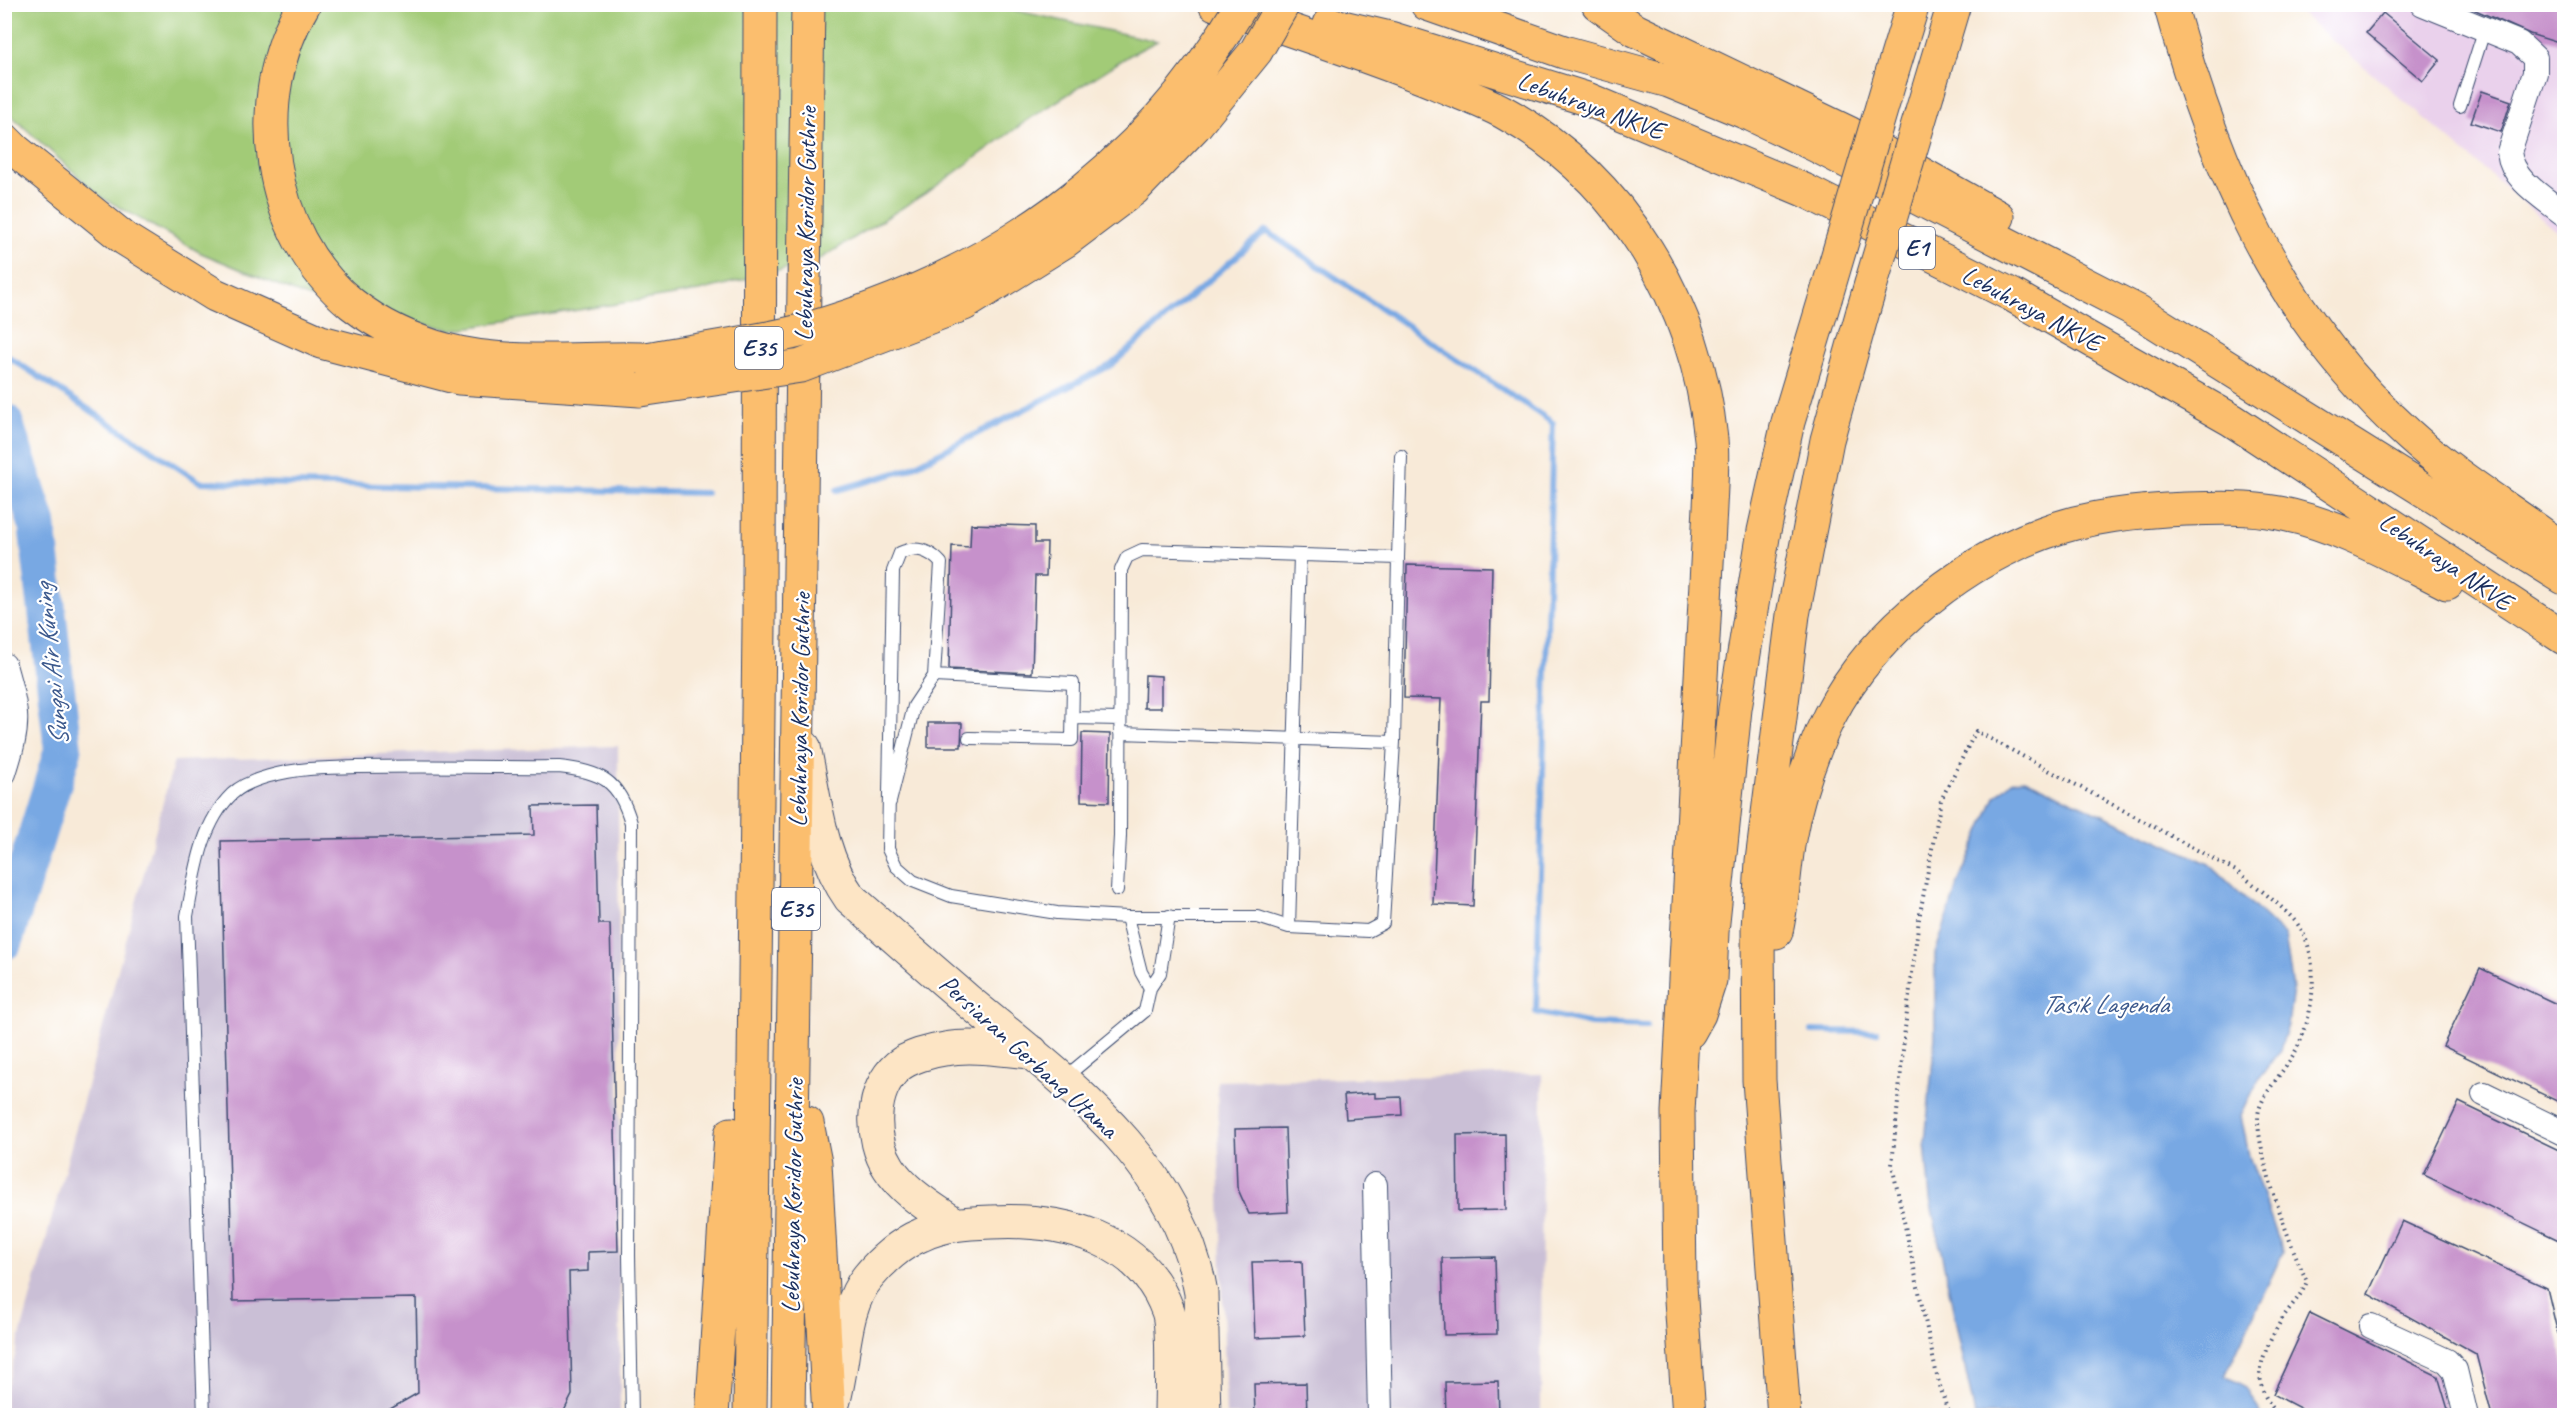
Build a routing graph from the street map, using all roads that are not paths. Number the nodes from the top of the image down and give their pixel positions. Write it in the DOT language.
graph roads {
  1 [pos="304,4"];
  2 [pos="760,4"];
  3 [pos="808,4"];
  4 [pos="1215,4"];
  5 [pos="1242,4"];
  6 [pos="1249,4"];
  7 [pos="1283,4"];
  8 [pos="1427,4"];
  9 [pos="1598,4"];
  10 [pos="1913,4"];
  11 [pos="1954,4"];
  12 [pos="2170,4"];
  13 [pos="2423,4"];
  14 [pos="2485,28"];
  15 [pos="2460,106"];
  16 [pos="4,139"];
  17 [pos="2565,214"];
  18 [pos="2139,312"];
  19 [pos="1401,456"];
  20 [pos="2565,550"];
  21 [pos="1300,555"];
  22 [pos="1398,558"];
  23 [pos="2565,578"];
  24 [pos="2528,616"];
  25 [pos="2565,639"];
  26 [pos="4,665"];
  27 [pos="934,676"];
  28 [pos="1073,718"];
  29 [pos="1120,719"];
  30 [pos="799,724"];
  31 [pos="1120,733"];
  32 [pos="969,738"];
  33 [pos="1296,739"];
  34 [pos="1394,742"];
  35 [pos="4,772"];
  36 [pos="890,802"];
  37 [pos="1117,890"];
  38 [pos="1169,916"];
  39 [pos="1127,917"];
  40 [pos="1289,927"];
  41 [pos="1758,972"];
  42 [pos="1150,988"];
  43 [pos="1680,1050"];
  44 [pos="1032,1052"];
  45 [pos="753,1074"];
  46 [pos="1062,1080"];
  47 [pos="793,1094"];
  48 [pos="2484,1094"];
  49 [pos="2565,1133"];
  50 [pos="1375,1185"];
  51 [pos="955,1224"];
  52 [pos="2371,1326"];
  53 [pos="204,1416"];
  54 [pos="632,1416"];
  55 [pos="712,1416"];
  56 [pos="750,1416"];
  57 [pos="788,1416"];
  58 [pos="829,1416"];
  59 [pos="1171,1416"];
  60 [pos="1204,1416"];
  61 [pos="1380,1416"];
  62 [pos="1689,1416"];
  63 [pos="1784,1416"];
  64 [pos="2466,1416"];
  1 -- 5 [label="highway, bridge"];
  2 -- 45 [label="highway, Lebuhraya Koridor Guthrie / E35"];
  3 -- 30 [label="highway, Lebuhraya Koridor Guthrie / E35"];
  4 -- 43 [label="highway"];
  6 -- 24 [label="highway, Lebuhraya NKVE / E1"];
  7 -- 16 [label="highway, bridge"];
  8 -- 18 [label="highway, Lebuhraya NKVE / E1"];
  9 -- 18 [label="highway"];
  10 -- 43 [label="highway, bridge"];
  11 -- 41 [label="highway, bridge"];
  12 -- 20 [label="highway"];
  13 -- 14 [label="street"];
  14 -- 15 [label="lane"];
  14 -- 17 [label="street"];
  18 -- 23 [label="highway, Lebuhraya NKVE / E1"];
  19 -- 22 [label="lane"];
  21 -- 22 [label="lane"];
  21 -- 29 [label="lane"];
  21 -- 33 [label="lane"];
  22 -- 34 [label="lane"];
  24 -- 25 [label="highway, Lebuhraya NKVE / E1"];
  24 -- 41 [label="highway"];
  26 -- 35 [label="street"];
  27 -- 28 [label="lane"];
  27 -- 36 [label="lane"];
  27 -- 36 [label="lane"];
  28 -- 29 [label="lane"];
  28 -- 32 [label="lane"];
  29 -- 31 [label="lane"];
  30 -- 44 [label="main road, Persiaran Gerbang Utama"];
  30 -- 47 [label="highway, Lebuhraya Koridor Guthrie / E35"];
  31 -- 33 [label="lane"];
  31 -- 37 [label="lane"];
  33 -- 34 [label="lane"];
  33 -- 40 [label="lane"];
  34 -- 40 [label="lane"];
  36 -- 39 [label="lane"];
  38 -- 39 [label="lane"];
  38 -- 40 [label="lane"];
  38 -- 42 [label="lane"];
  39 -- 42 [label="lane"];
  41 -- 63 [label="highway"];
  42 -- 46 [label="lane"];
  43 -- 62 [label="highway"];
  44 -- 46 [label="main road, Persiaran Gerbang Utama"];
  44 -- 51 [label="main road"];
  45 -- 55 [label="highway"];
  45 -- 56 [label="highway, Lebuhraya Koridor Guthrie / E35"];
  46 -- 60 [label="main road, Persiaran Gerbang Utama"];
  47 -- 57 [label="highway, Lebuhraya Koridor Guthrie / E35"];
  47 -- 58 [label="highway"];
  48 -- 49 [label="street"];
  50 -- 61 [label="street"];
  51 -- 58 [label="main road"];
  51 -- 59 [label="main road"];
  52 -- 64 [label="street"];
  53 -- 54 [label="lane"];
}
